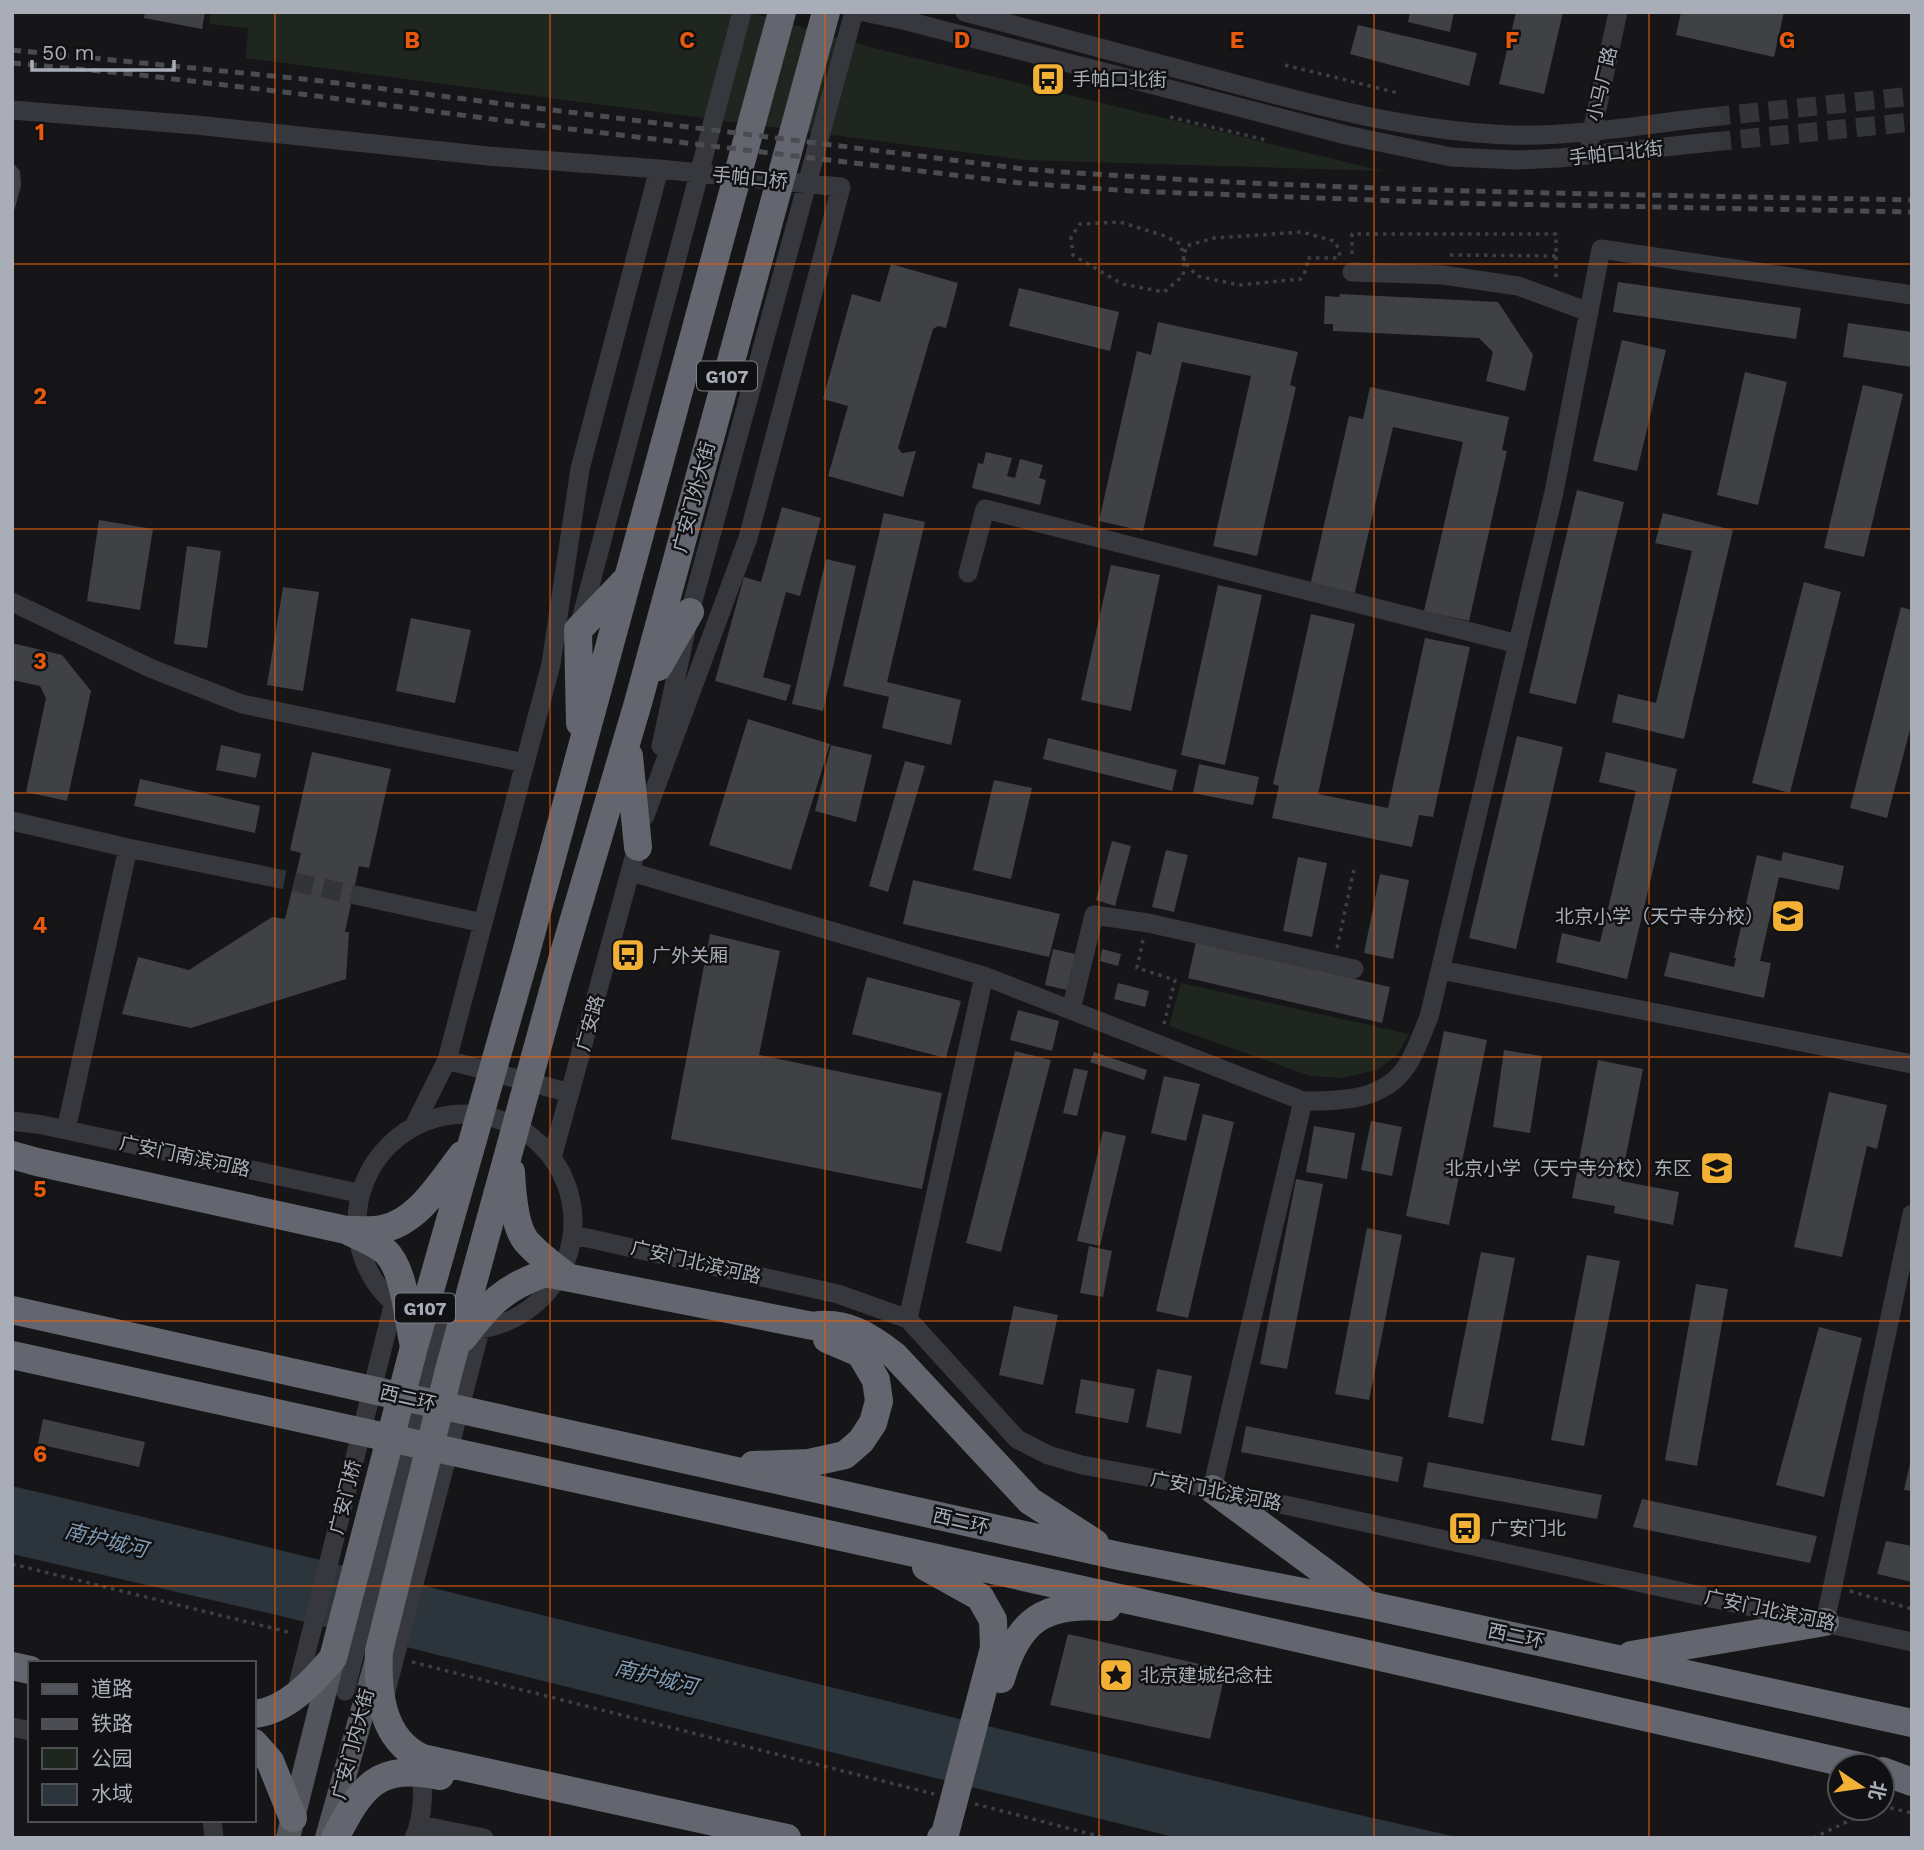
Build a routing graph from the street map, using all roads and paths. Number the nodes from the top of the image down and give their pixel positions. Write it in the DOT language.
graph roads {
  1 [pos="742,12"];
  2 [pos="782,12"];
  3 [pos="826,12"];
  4 [pos="853,12"];
  5 [pos="965,12"];
  6 [pos="1618,12"];
  7 [pos="869,14"];
  8 [pos="908,17"];
  9 [pos="1285,65"];
  10 [pos="1398,93"];
  11 [pos="12,110"];
  12 [pos="1170,117"];
  13 [pos="1711,117"];
  14 [pos="1591,130"];
  15 [pos="1266,140"];
  16 [pos="1712,142"];
  17 [pos="1588,156"];
  18 [pos="659,169"];
  19 [pos="1447,255"];
  20 [pos="1556,256"];
  21 [pos="1184,261"];
  22 [pos="1352,263"];
  23 [pos="1912,295"];
  24 [pos="1556,300"];
  25 [pos="1589,312"];
  26 [pos="968,573"];
  27 [pos="628,578"];
  28 [pos="12,602"];
  29 [pos="690,612"];
  30 [pos="578,630"];
  31 [pos="1518,644"];
  32 [pos="551,664"];
  33 [pos="638,703"];
  34 [pos="628,739"];
  35 [pos="580,755"];
  36 [pos="525,763"];
  37 [pos="645,816"];
  38 [pos="12,821"];
  39 [pos="128,848"];
  40 [pos="634,859"];
  41 [pos="1354,869"];
  42 [pos="265,876"];
  43 [pos="360,896"];
  44 [pos="483,923"];
  45 [pos="1148,923"];
  46 [pos="1334,964"];
  47 [pos="1354,969"];
  48 [pos="1441,970"];
  49 [pos="985,976"];
  50 [pos="1071,1010"];
  51 [pos="1163,1029"];
  52 [pos="447,1060"];
  53 [pos="1912,1064"];
  54 [pos="570,1093"];
  55 [pos="1303,1101"];
  56 [pos="12,1122"];
  57 [pos="415,1124"];
  58 [pos="66,1130"];
  59 [pos="470,1145"];
  60 [pos="510,1150"];
  61 [pos="552,1158"];
  62 [pos="21,1162"];
  63 [pos="358,1193"];
  64 [pos="1912,1214"];
  65 [pos="346,1230"];
  66 [pos="574,1235"];
  67 [pos="568,1277"];
  68 [pos="12,1298"];
  69 [pos="1903,1300"];
  70 [pos="393,1306"];
  71 [pos="12,1310"];
  72 [pos="46,1317"];
  73 [pos="908,1319"];
  74 [pos="439,1326"];
  75 [pos="813,1326"];
  76 [pos="479,1334"];
  77 [pos="414,1347"];
  78 [pos="454,1351"];
  79 [pos="12,1355"];
  80 [pos="716,1467"];
  81 [pos="1212,1489"];
  82 [pos="833,1537"];
  83 [pos="1118,1556"];
  84 [pos="12,1564"];
  85 [pos="1848,1590"];
  86 [pos="1369,1605"];
  87 [pos="1912,1609"];
  88 [pos="1183,1612"];
  89 [pos="1825,1622"];
  90 [pos="295,1634"];
  91 [pos="1912,1642"];
  92 [pos="391,1656"];
  93 [pos="1616,1657"];
  94 [pos="333,1658"];
  95 [pos="297,1689"];
  96 [pos="991,1690"];
  97 [pos="345,1691"];
  98 [pos="256,1707"];
  99 [pos="381,1709"];
  100 [pos="256,1714"];
  101 [pos="1905,1720"];
  102 [pos="256,1745"];
  103 [pos="1826,1758"];
  104 [pos="944,1797"];
  105 [pos="971,1803"];
  106 [pos="650,1815"];
  107 [pos="1847,1822"];
  108 [pos="290,1828"];
  109 [pos="417,1831"];
  110 [pos="949,1836"];
  111 [pos="327,1838"];
  112 [pos="335,1838"];
  113 [pos="484,1838"];
  114 [pos="726,1838"];
  115 [pos="787,1838"];
  116 [pos="1106,1838"];
  117 [pos="1813,1838"];
  1 -- 30 [label="street"];
  2 -- 27 [label="highway, G107"];
  3 -- 33 [label="highway, 广安门外大街 / G107"];
  4 -- 29 [label="street, 广安门外大街"];
  5 -- 14 [label="street, 手帕口北街"];
  6 -- 14 [label="street, 小马厂路"];
  7 -- 8 [label="street, 手帕口北街"];
  8 -- 17 [label="street, 手帕口北街"];
  9 -- 10 [label="path"];
  11 -- 18 [label="street, 手帕口桥"];
  12 -- 15 [label="path"];
  13 -- 14 [label="street, 手帕口北街"];
  14 -- 17 [label="street, 小马厂路"];
  16 -- 17 [label="street, 手帕口北街"];
  18 -- 32 [label="street"];
  18 -- 37 [label="street, 手帕口桥"];
  19 -- 20 [label="path"];
  20 -- 22 [label="path"];
  20 -- 24 [label="path"];
  21 -- 21 [label="path"];
  21 -- 21 [label="path"];
  22 -- 24 [label="street"];
  23 -- 25 [label="street"];
  24 -- 25 [label="street"];
  25 -- 31 [label="street"];
  26 -- 31 [label="street"];
  27 -- 30 [label="highway"];
  27 -- 35 [label="highway, G107"];
  28 -- 36 [label="street"];
  29 -- 33 [label="highway"];
  29 -- 37 [label="street, 广安门外大街"];
  30 -- 32 [label="street"];
  30 -- 35 [label="highway"];
  31 -- 48 [label="street"];
  32 -- 36 [label="street"];
  33 -- 34 [label="highway, 广安门外大街 / G107"];
  34 -- 40 [label="highway"];
  34 -- 60 [label="highway, 广安门外大街 / G107"];
  35 -- 59 [label="highway, 广安门桥 / G107"];
  36 -- 44 [label="street"];
  37 -- 40 [label="street, 广安门外大街"];
  38 -- 39 [label="street"];
  39 -- 42 [label="street"];
  39 -- 58 [label="street"];
  40 -- 49 [label="street"];
  40 -- 54 [label="street, 广安路"];
  41 -- 46 [label="path"];
  43 -- 44 [label="street"];
  44 -- 52 [label="street"];
  45 -- 46 [label="street"];
  45 -- 50 [label="street"];
  45 -- 51 [label="path"];
  46 -- 47 [label="street"];
  48 -- 53 [label="street"];
  48 -- 55 [label="street"];
  49 -- 50 [label="street"];
  49 -- 73 [label="street"];
  50 -- 55 [label="street"];
  52 -- 54 [label="street"];
  52 -- 57 [label="street"];
  54 -- 61 [label="street, 广安路"];
  55 -- 81 [label="street"];
  56 -- 58 [label="street, 广安门南滨河路"];
  57 -- 61 [label="street"];
  57 -- 63 [label="street"];
  58 -- 63 [label="street, 广安门南滨河路"];
  59 -- 65 [label="highway"];
  59 -- 77 [label="highway, 广安门桥 / G107"];
  60 -- 67 [label="highway"];
  60 -- 78 [label="highway, G107"];
  61 -- 66 [label="street"];
  62 -- 65 [label="highway"];
  63 -- 70 [label="street"];
  64 -- 69 [label="street"];
  65 -- 77 [label="highway"];
  66 -- 73 [label="street, 广安门北滨河路"];
  66 -- 76 [label="street"];
  67 -- 75 [label="highway"];
  67 -- 78 [label="highway"];
  68 -- 72 [label="highway"];
  69 -- 89 [label="street"];
  70 -- 74 [label="street"];
  70 -- 95 [label="street, 广安门桥"];
  71 -- 72 [label="highway, 西二环"];
  72 -- 80 [label="highway, 西二环"];
  73 -- 81 [label="street, 广安门北滨河路"];
  74 -- 76 [label="street"];
  74 -- 97 [label="street"];
  75 -- 80 [label="highway"];
  75 -- 83 [label="highway"];
  76 -- 99 [label="street"];
  77 -- 94 [label="highway, 广安门桥 / G107"];
  78 -- 92 [label="highway, G107"];
  79 -- 82 [label="highway"];
  80 -- 83 [label="highway, 西二环"];
  81 -- 86 [label="highway"];
  81 -- 89 [label="street, 广安门北滨河路"];
  82 -- 88 [label="highway"];
  82 -- 96 [label="highway"];
  83 -- 86 [label="highway, 西二环"];
  84 -- 90 [label="path"];
  85 -- 87 [label="path"];
  86 -- 93 [label="highway, 西二环"];
  88 -- 96 [label="highway"];
  88 -- 103 [label="highway"];
  89 -- 91 [label="street, 广安门北滨河路"];
  89 -- 93 [label="highway"];
  92 -- 104 [label="path"];
  92 -- 106 [label="highway"];
  92 -- 111 [label="main road, 广安门内大街"];
  93 -- 101 [label="highway, 西二环"];
  94 -- 100 [label="highway"];
  94 -- 108 [label="main road, 广安门桥"];
  95 -- 97 [label="street"];
  95 -- 98 [label="street"];
  96 -- 110 [label="highway"];
  97 -- 99 [label="street"];
  99 -- 109 [label="street"];
  102 -- 108 [label="highway"];
  105 -- 116 [label="path"];
  106 -- 112 [label="highway"];
  106 -- 114 [label="highway"];
  106 -- 115 [label="highway"];
  107 -- 117 [label="path"];
  109 -- 113 [label="street"];
}
